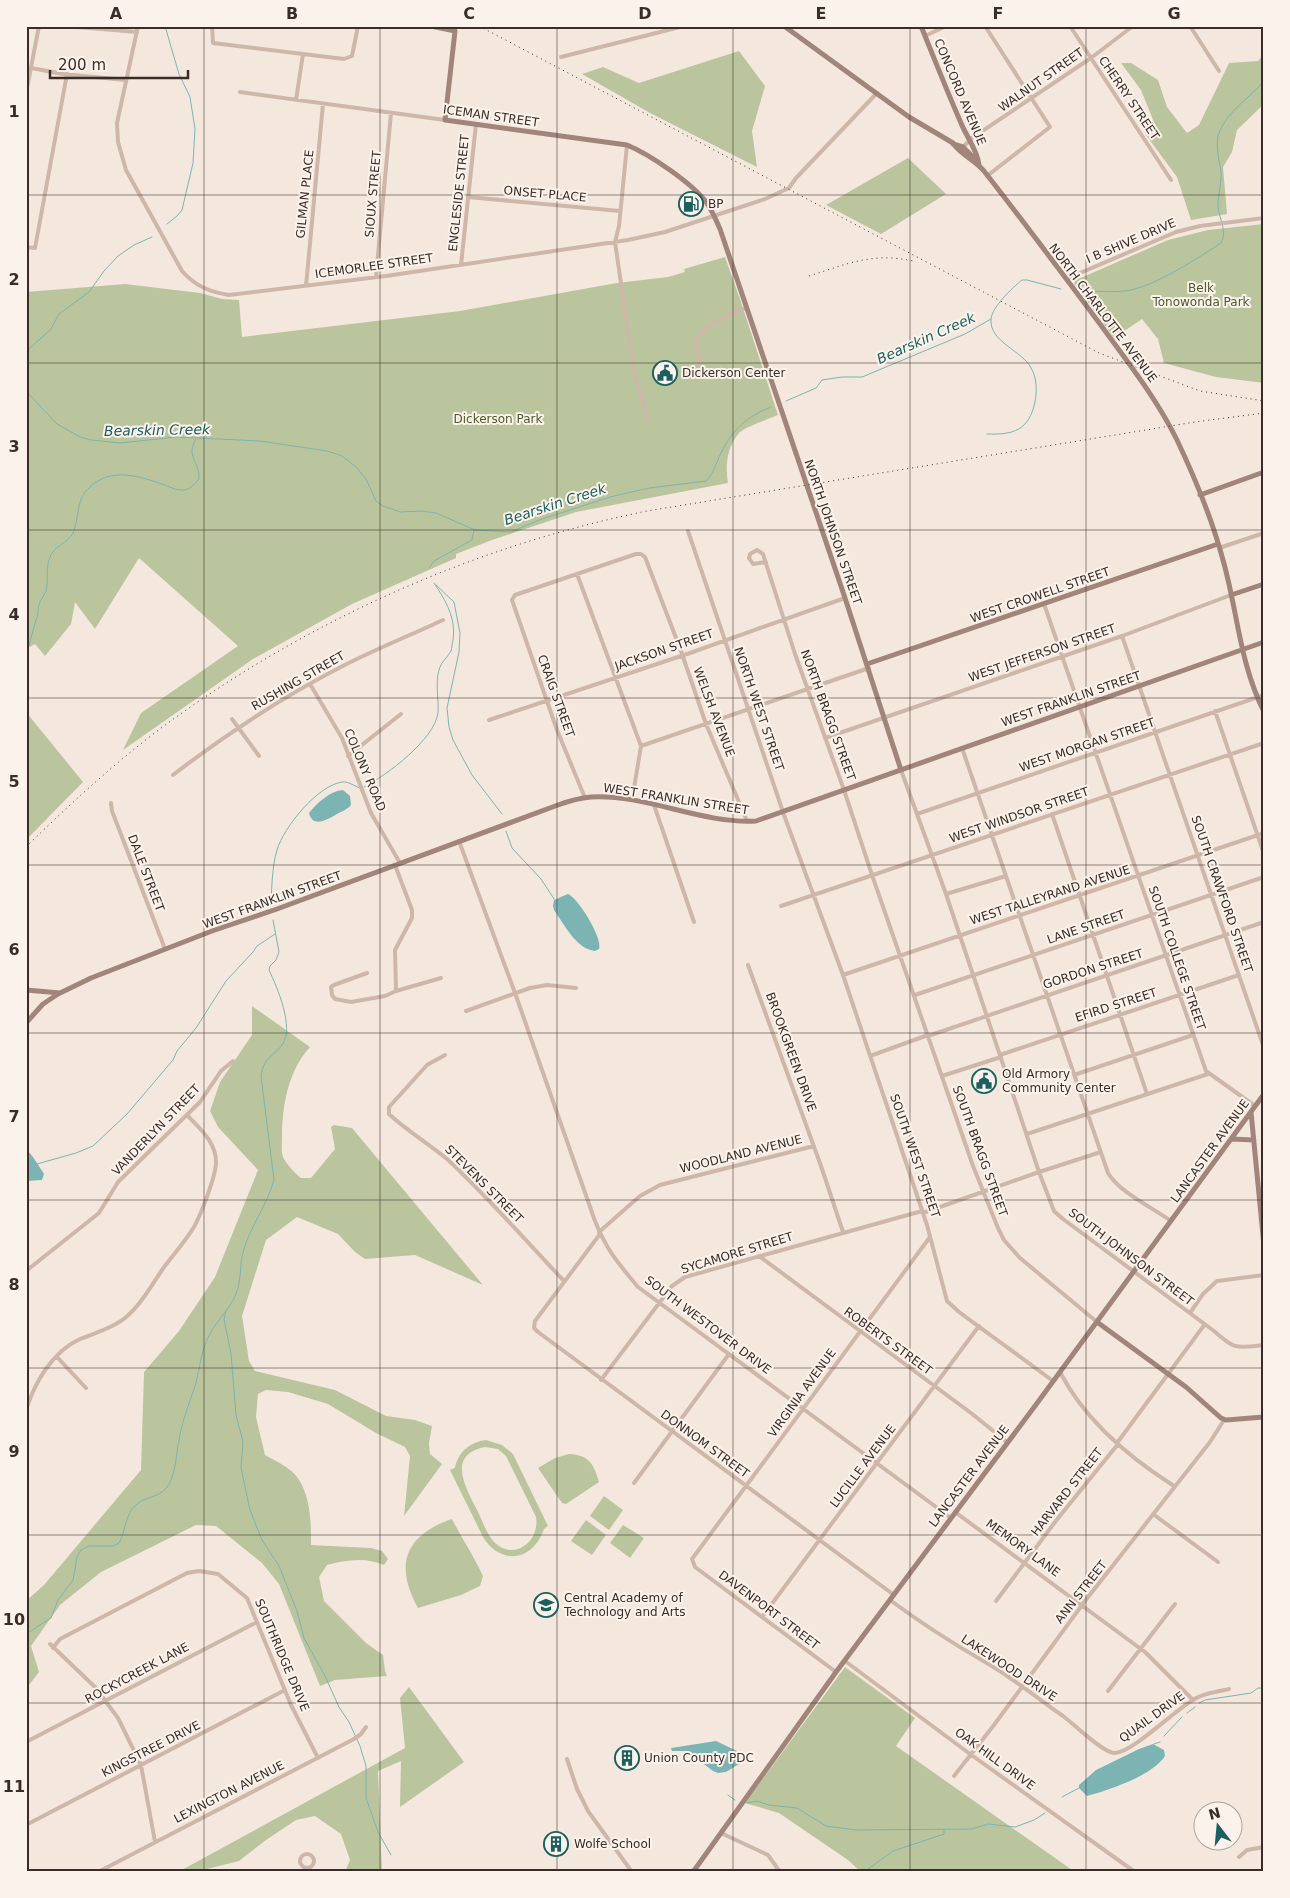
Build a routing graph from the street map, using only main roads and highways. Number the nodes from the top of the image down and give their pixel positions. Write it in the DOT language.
graph roads {
  1 [pos="431,26"];
  2 [pos="784,26"];
  3 [pos="921,26"];
  4 [pos="454,28"];
  5 [pos="979,165"];
  6 [pos="714,216"];
  7 [pos="1264,472"];
  8 [pos="1200,495"];
  9 [pos="1219,546"];
  10 [pos="1264,584"];
  11 [pos="1231,595"];
  12 [pos="1264,642"];
  13 [pos="1242,650"];
  14 [pos="868,666"];
  15 [pos="1264,712"];
  16 [pos="901,770"];
  17 [pos="26,990"];
  18 [pos="60,993"];
  19 [pos="26,1023"];
  20 [pos="1264,1094"];
  21 [pos="1251,1112"];
  22 [pos="1231,1138"];
  23 [pos="1254,1140"];
  24 [pos="1264,1246"];
  25 [pos="1097,1322"];
  26 [pos="1264,1417"];
  27 [pos="693,1872"];
  1 -- 4 [label="main road"];
  2 -- 5 [label="main road"];
  3 -- 5 [label="main road, CONCORD AVENUE"];
  4 -- 6 [label="main road, ICEMAN STREET"];
  5 -- 8 [label="main road, NORTH CHARLOTTE AVENUE"];
  6 -- 14 [label="main road, NORTH JOHNSON STREET"];
  7 -- 8 [label="main road"];
  8 -- 9 [label="main road, NORTH CHARLOTTE AVENUE"];
  9 -- 11 [label="main road, NORTH CHARLOTTE AVENUE"];
  9 -- 14 [label="main road, WEST CROWELL STREET"];
  10 -- 11 [label="main road, WEST JEFFERSON STREET"];
  11 -- 13 [label="main road, NORTH CHARLOTTE AVENUE"];
  12 -- 13 [label="main road, WEST FRANKLIN STREET"];
  13 -- 15 [label="main road, NORTH CHARLOTTE AVENUE"];
  13 -- 16 [label="main road, WEST FRANKLIN STREET"];
  14 -- 16 [label="main road, NORTH JOHNSON STREET"];
  16 -- 18 [label="main road, WEST FRANKLIN STREET"];
  17 -- 18 [label="main road"];
  18 -- 19 [label="main road, WEST FRANKLIN STREET"];
  20 -- 21 [label="main road, LANCASTER AVENUE"];
  21 -- 22 [label="main road, LANCASTER AVENUE"];
  21 -- 23 [label="main road"];
  22 -- 23 [label="main road"];
  22 -- 25 [label="main road, LANCASTER AVENUE"];
  23 -- 24 [label="main road"];
  25 -- 26 [label="main road, SOUTH BRAGG STREET"];
  25 -- 27 [label="main road, LANCASTER AVENUE"];
}
